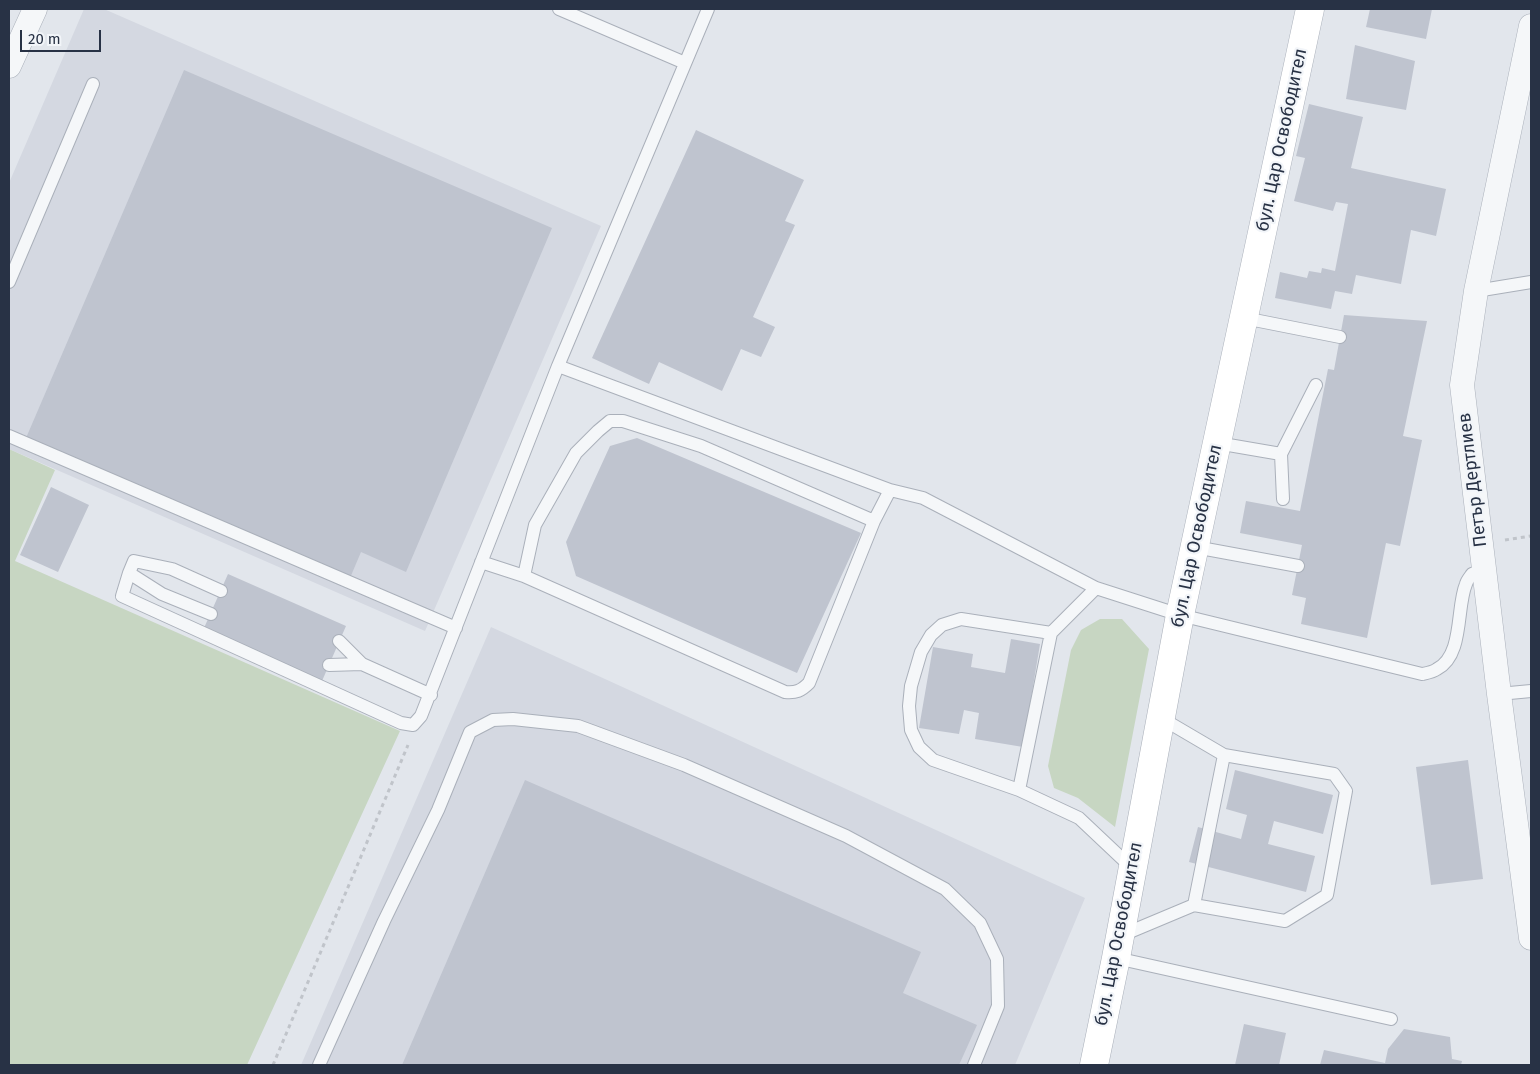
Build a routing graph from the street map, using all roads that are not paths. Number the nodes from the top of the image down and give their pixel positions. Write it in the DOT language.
graph roads {
  1 [pos="34,9"];
  2 [pos="559,9"];
  3 [pos="708,9"];
  4 [pos="1310,9"];
  5 [pos="1531,26"];
  6 [pos="685,63"];
  7 [pos="9,66"];
  8 [pos="92,84"];
  9 [pos="9,282"];
  10 [pos="1531,282"];
  11 [pos="1476,291"];
  12 [pos="1244,318"];
  13 [pos="1340,337"];
  14 [pos="558,366"];
  15 [pos="1316,385"];
  16 [pos="9,436"];
  17 [pos="1217,443"];
  18 [pos="1281,454"];
  19 [pos="890,490"];
  20 [pos="1284,499"];
  21 [pos="874,521"];
  22 [pos="1195,547"];
  23 [pos="481,562"];
  24 [pos="1298,566"];
  25 [pos="1484,570"];
  26 [pos="129,573"];
  27 [pos="524,576"];
  28 [pos="1096,588"];
  29 [pos="221,591"];
  30 [pos="211,614"];
  31 [pos="1180,615"];
  32 [pos="456,628"];
  33 [pos="1051,633"];
  34 [pos="339,641"];
  35 [pos="362,664"];
  36 [pos="329,665"];
  37 [pos="1531,691"];
  38 [pos="1499,694"];
  39 [pos="431,695"];
  40 [pos="1162,718"];
  41 [pos="1224,755"];
  42 [pos="1019,790"];
  43 [pos="1132,868"];
  44 [pos="1194,904"];
  45 [pos="1531,938"];
  46 [pos="1118,947"];
  47 [pos="1391,1019"];
  48 [pos="319,1065"];
  49 [pos="974,1065"];
  50 [pos="1094,1065"];
  1 -- 7 [label="street"];
  2 -- 6 [label="lane"];
  3 -- 6 [label="lane"];
  4 -- 12 [label="main road, бул. Цар Освободител"];
  5 -- 11 [label="street, Петър Дертлиев"];
  6 -- 14 [label="lane"];
  8 -- 9 [label="lane"];
  10 -- 11 [label="lane"];
  11 -- 25 [label="street, Петър Дертлиев"];
  12 -- 13 [label="lane"];
  12 -- 17 [label="main road, бул. Цар Освободител"];
  14 -- 19 [label="lane"];
  14 -- 23 [label="lane"];
  15 -- 18 [label="lane"];
  16 -- 32 [label="lane"];
  17 -- 18 [label="lane"];
  17 -- 22 [label="main road, бул. Цар Освободител"];
  18 -- 20 [label="lane"];
  19 -- 21 [label="lane"];
  19 -- 28 [label="lane"];
  21 -- 27 [label="lane"];
  21 -- 27 [label="lane"];
  22 -- 24 [label="lane"];
  22 -- 31 [label="main road, бул. Цар Освободител"];
  23 -- 27 [label="lane"];
  23 -- 32 [label="lane"];
  25 -- 31 [label="lane"];
  25 -- 38 [label="street, Петър Дертлиев"];
  26 -- 29 [label="lane"];
  26 -- 30 [label="lane"];
  26 -- 39 [label="lane"];
  28 -- 31 [label="lane"];
  28 -- 33 [label="lane"];
  31 -- 40 [label="main road, бул. Цар Освободител"];
  32 -- 39 [label="lane"];
  33 -- 42 [label="lane"];
  33 -- 42 [label="lane"];
  34 -- 35 [label="lane"];
  35 -- 36 [label="lane"];
  35 -- 39 [label="lane"];
  37 -- 38 [label="lane"];
  38 -- 45 [label="street, Петър Дертлиев"];
  40 -- 41 [label="lane"];
  40 -- 43 [label="main road, бул. Цар Освободител"];
  41 -- 44 [label="lane"];
  41 -- 44 [label="lane"];
  42 -- 43 [label="lane"];
  43 -- 46 [label="main road, бул. Цар Освободител"];
  44 -- 46 [label="lane"];
  46 -- 47 [label="lane"];
  46 -- 50 [label="main road, бул. Цар Освободител"];
  48 -- 49 [label="lane"];
}
